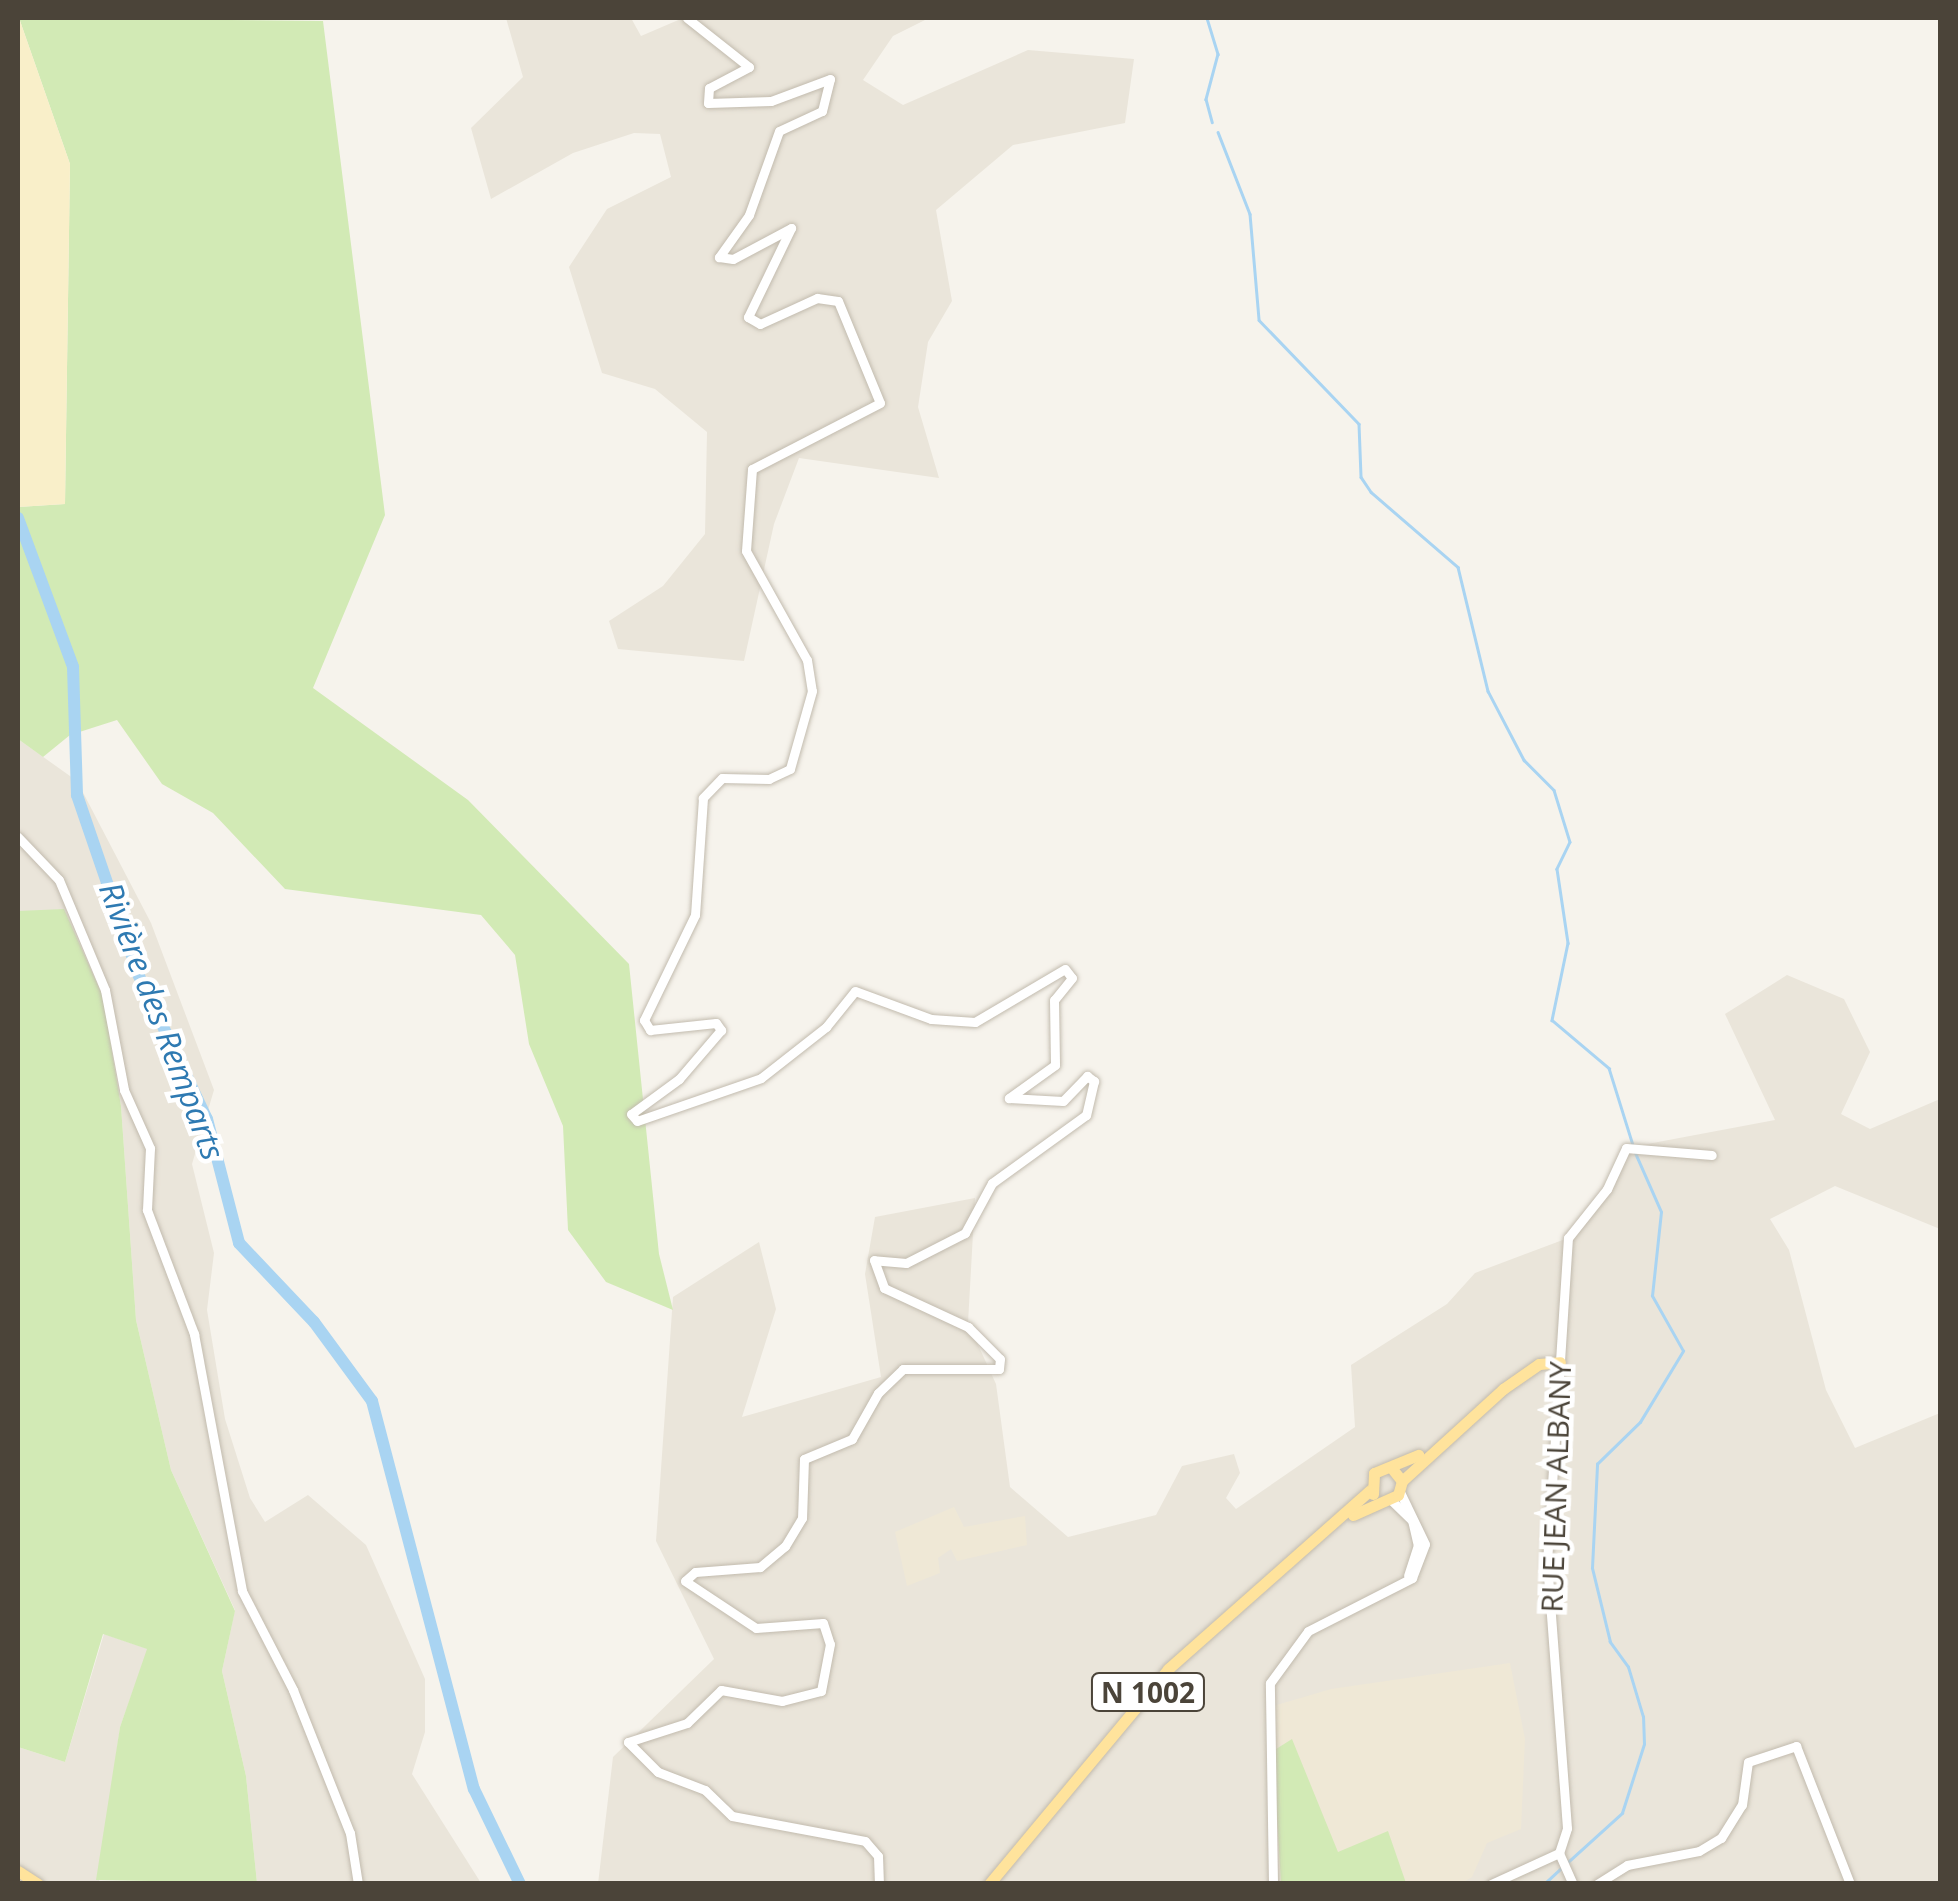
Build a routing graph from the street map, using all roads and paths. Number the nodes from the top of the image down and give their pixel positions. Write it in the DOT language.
graph roads {
  1 [pos="687,18"];
  2 [pos="18,837"];
  3 [pos="1712,1155"];
  4 [pos="1560,1362"];
  5 [pos="1435,1445"];
  6 [pos="1392,1470"];
  7 [pos="1389,1493"];
  8 [pos="1563,1858"];
  9 [pos="18,1870"];
  10 [pos="38,1884"];
  11 [pos="358,1884"];
  12 [pos="879,1884"];
  13 [pos="989,1884"];
  14 [pos="1273,1884"];
  15 [pos="1491,1884"];
  16 [pos="1572,1884"];
  17 [pos="1597,1884"];
  18 [pos="1850,1884"];
  1 -- 12 [label="street"];
  2 -- 11 [label="street"];
  3 -- 4 [label="street, RUE JEAN ALBANY"];
  4 -- 5 [label="main road, N 1002"];
  4 -- 8 [label="street, RUE JEAN ALBANY"];
  5 -- 6 [label="main road, N 1002"];
  5 -- 7 [label="main road, N 1002"];
  6 -- 7 [label="main road"];
  6 -- 7 [label="main road"];
  7 -- 13 [label="main road, N 1002"];
  7 -- 14 [label="street"];
  8 -- 15 [label="street"];
  8 -- 16 [label="street, RUE JEAN ALBANY"];
  9 -- 10 [label="main road"];
  17 -- 18 [label="street"];
}
